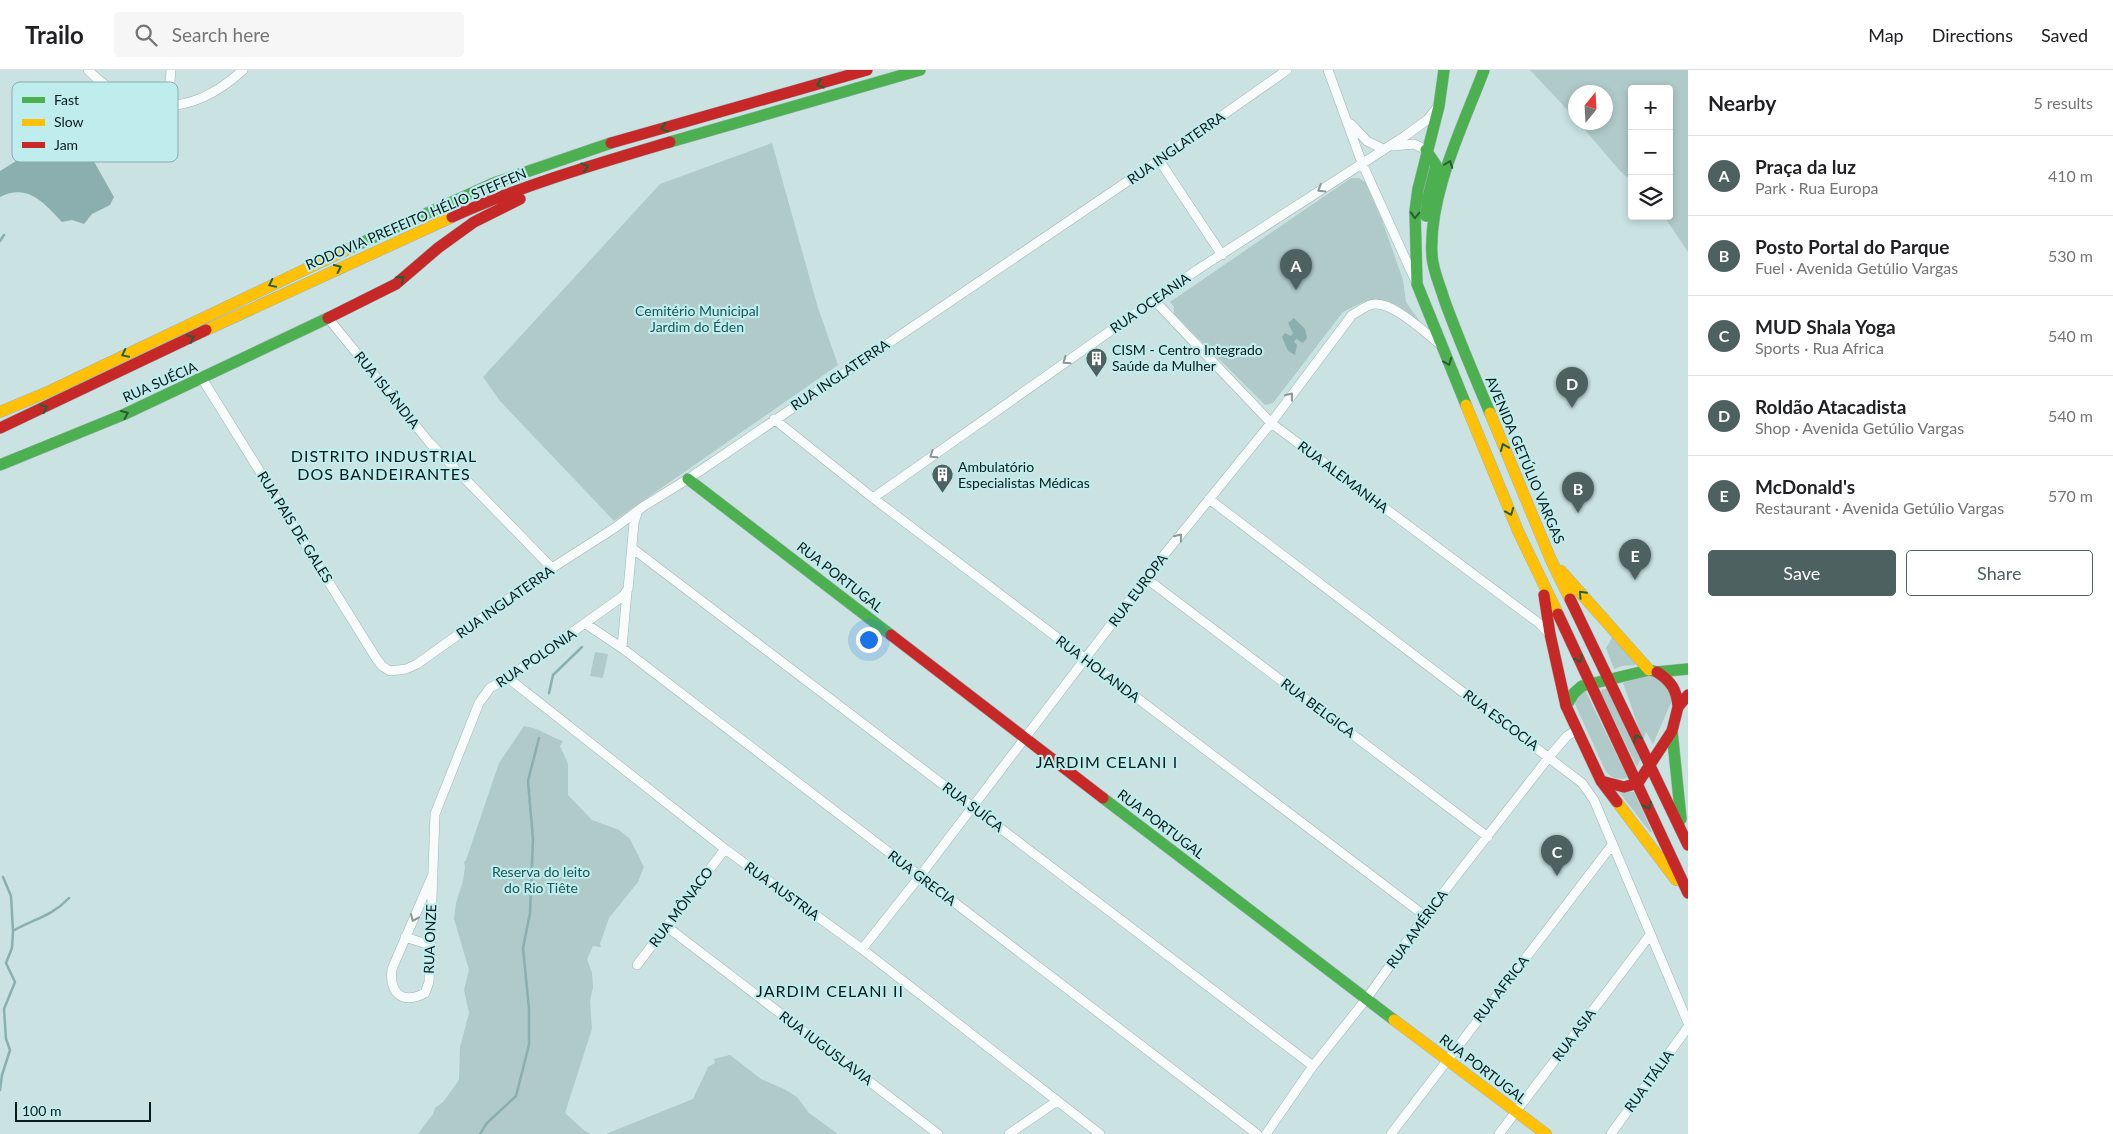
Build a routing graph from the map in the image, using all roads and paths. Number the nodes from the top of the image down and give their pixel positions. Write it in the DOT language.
graph roads {
  1 [pos="88,70"];
  2 [pos="243,70"];
  3 [pos="920,70"];
  4 [pos="1287,70"];
  5 [pos="1328,70"];
  6 [pos="1444,70"];
  7 [pos="1484,70"];
  8 [pos="864,71"];
  9 [pos="101,82"];
  10 [pos="178,105"];
  11 [pos="1439,106"];
  12 [pos="1347,118"];
  13 [pos="1383,149"];
  14 [pos="1426,150"];
  15 [pos="1159,160"];
  16 [pos="1362,163"];
  17 [pos="567,172"];
  18 [pos="1222,255"];
  19 [pos="1432,256"];
  20 [pos="1417,284"];
  21 [pos="1154,300"];
  22 [pos="328,318"];
  23 [pos="1441,345"];
  24 [pos="203,380"];
  25 [pos="1,412"];
  26 [pos="774,419"];
  27 [pos="1271,423"];
  28 [pos="0,428"];
  29 [pos="0,465"];
  30 [pos="688,479"];
  31 [pos="873,498"];
  32 [pos="1210,499"];
  33 [pos="637,513"];
  34 [pos="632,548"];
  35 [pos="1551,560"];
  36 [pos="552,568"];
  37 [pos="1147,579"];
  38 [pos="1541,581"];
  39 [pos="628,589"];
  40 [pos="586,624"];
  41 [pos="1550,634"];
  42 [pos="622,648"];
  43 [pos="1085,659"];
  44 [pos="1688,669"];
  45 [pos="390,671"];
  46 [pos="1653,671"];
  47 [pos="508,678"];
  48 [pos="1609,680"];
  49 [pos="1591,683"];
  50 [pos="1688,695"];
  51 [pos="1566,706"];
  52 [pos="1678,707"];
  53 [pos="1576,730"];
  54 [pos="1672,731"];
  55 [pos="1024,740"];
  56 [pos="1549,757"];
  57 [pos="1650,764"];
  58 [pos="1601,782"];
  59 [pos="1638,783"];
  60 [pos="973,808"];
  61 [pos="435,814"];
  62 [pos="1682,829"];
  63 [pos="1488,837"];
  64 [pos="1612,845"];
  65 [pos="1688,845"];
  66 [pos="725,849"];
  67 [pos="433,874"];
  68 [pos="920,876"];
  69 [pos="1688,895"];
  70 [pos="1425,916"];
  71 [pos="666,926"];
  72 [pos="1650,936"];
  73 [pos="406,938"];
  74 [pos="430,944"];
  75 [pos="862,949"];
  76 [pos="636,965"];
  77 [pos="1367,998"];
  78 [pos="1688,1023"];
  79 [pos="1688,1027"];
  80 [pos="1445,1061"];
  81 [pos="1313,1066"];
  82 [pos="1058,1101"];
  83 [pos="1516,1112"];
  84 [pos="938,1134"];
  85 [pos="1009,1134"];
  86 [pos="1100,1134"];
  87 [pos="1257,1134"];
  88 [pos="1266,1134"];
  89 [pos="1390,1134"];
  90 [pos="1499,1134"];
  91 [pos="1546,1134"];
  92 [pos="1611,1134"];
  1 -- 9 [label="street"];
  2 -- 10 [label="street"];
  17 -- 3 [label="main road, RODOVIA PREFEITO HÉLIO STEFFEN, one-way"];
  4 -- 15 [label="street, RUA INGLATERRA"];
  5 -- 12 [label="street"];
  6 -- 11 [label="main road"];
  19 -- 7 [label="main road, AVENIDA GETÚLIO VARGAS, one-way"];
  8 -- 25 [label="main road, RODOVIA PREFEITO HÉLIO STEFFEN, one-way"];
  11 -- 13 [label="street, RUA OCEANIA"];
  11 -- 14 [label="main road"];
  12 -- 13 [label="street"];
  12 -- 16 [label="street"];
  13 -- 14 [label="street, RUA OCEANIA"];
  13 -- 16 [label="street, RUA OCEANIA"];
  14 -- 19 [label="main road"];
  14 -- 20 [label="main road, one-way"];
  15 -- 18 [label="street"];
  15 -- 26 [label="street, RUA INGLATERRA"];
  16 -- 18 [label="street, RUA OCEANIA, one-way"];
  16 -- 20 [label="street"];
  22 -- 17 [label="main road, RUA SUÉCIA, one-way"];
  28 -- 17 [label="main road, RODOVIA PREFEITO HÉLIO STEFFEN, one-way"];
  18 -- 21 [label="street, RUA OCEANIA"];
  35 -- 19 [label="main road, AVENIDA GETÚLIO VARGAS, one-way"];
  20 -- 23 [label="main road"];
  21 -- 27 [label="street, RUA ALEMANHA"];
  21 -- 31 [label="street, RUA OCEANIA, one-way"];
  22 -- 24 [label="main road, RUA SUÉCIA"];
  22 -- 36 [label="street, RUA ISLÂNDIA"];
  27 -- 23 [label="street, RUA EUROPA, one-way"];
  23 -- 38 [label="main road, one-way"];
  29 -- 24 [label="main road, RUA SUÉCIA, one-way"];
  24 -- 45 [label="street, RUA PAIS DE GALES"];
  26 -- 30 [label="street, RUA INGLATERRA"];
  26 -- 31 [label="street, RUA HOLANDA"];
  27 -- 32 [label="street, RUA EUROPA"];
  27 -- 41 [label="street, RUA ALEMANHA"];
  30 -- 33 [label="street, RUA INGLATERRA"];
  30 -- 55 [label="main road, RUA PORTUGAL"];
  31 -- 43 [label="street, RUA HOLANDA"];
  37 -- 32 [label="street, RUA EUROPA, one-way"];
  32 -- 56 [label="street, RUA ESCOCIA"];
  33 -- 34 [label="street"];
  33 -- 36 [label="street, RUA INGLATERRA"];
  34 -- 39 [label="street"];
  34 -- 60 [label="street, RUA SUÍCA"];
  46 -- 35 [label="main road, one-way"];
  35 -- 48 [label="main road, AVENIDA GETÚLIO VARGAS"];
  36 -- 45 [label="street, RUA INGLATERRA"];
  37 -- 43 [label="street, RUA EUROPA"];
  37 -- 63 [label="street, RUA BELGICA"];
  38 -- 41 [label="main road"];
  38 -- 49 [label="main road, one-way"];
  39 -- 40 [label="street, RUA POLONIA"];
  39 -- 42 [label="street"];
  40 -- 42 [label="street, RUA GRECIA"];
  40 -- 47 [label="street, RUA POLONIA"];
  41 -- 51 [label="main road"];
  42 -- 68 [label="street, RUA GRECIA"];
  43 -- 55 [label="street, RUA EUROPA"];
  43 -- 70 [label="street, RUA HOLANDA"];
  44 -- 46 [label="main road"];
  46 -- 48 [label="main road"];
  46 -- 52 [label="main road"];
  47 -- 61 [label="street, RUA POLONIA"];
  47 -- 66 [label="street, RUA AUSTRIA"];
  48 -- 49 [label="main road"];
  57 -- 48 [label="main road, AVENIDA GETÚLIO VARGAS, one-way"];
  49 -- 51 [label="main road"];
  49 -- 59 [label="main road"];
  50 -- 52 [label="main road"];
  51 -- 53 [label="main road"];
  52 -- 54 [label="main road"];
  53 -- 56 [label="street, RUA AMÉRICA"];
  53 -- 58 [label="main road"];
  54 -- 57 [label="main road"];
  54 -- 62 [label="main road"];
  55 -- 60 [label="street, RUA EUROPA"];
  55 -- 77 [label="main road, RUA PORTUGAL"];
  56 -- 63 [label="street, RUA AMÉRICA"];
  56 -- 64 [label="street, RUA ESCOCIA"];
  57 -- 59 [label="main road"];
  57 -- 62 [label="main road, AVENIDA GETÚLIO VARGAS"];
  58 -- 59 [label="main road"];
  58 -- 69 [label="main road"];
  59 -- 69 [label="main road, one-way"];
  60 -- 68 [label="street, RUA EUROPA"];
  60 -- 81 [label="street, RUA SUÍCA"];
  61 -- 67 [label="street, RUA ONZE"];
  62 -- 65 [label="main road, AVENIDA GETÚLIO VARGAS"];
  63 -- 70 [label="street, RUA AMÉRICA"];
  64 -- 72 [label="street, RUA ESCOCIA"];
  64 -- 80 [label="street, RUA AFRICA"];
  66 -- 71 [label="street, RUA MÔNACO"];
  66 -- 75 [label="street, RUA AUSTRIA"];
  67 -- 73 [label="street, RUA ONZE, one-way"];
  67 -- 74 [label="street, RUA ONZE"];
  68 -- 75 [label="street, RUA EUROPA"];
  68 -- 87 [label="street, RUA GRECIA"];
  70 -- 77 [label="street, RUA AMÉRICA"];
  71 -- 76 [label="street, RUA MÔNACO"];
  71 -- 84 [label="street, RUA IUGUSLAVIA"];
  72 -- 78 [label="street, RUA ESCOCIA"];
  72 -- 83 [label="street, RUA ASIA"];
  73 -- 74 [label="street"];
  73 -- 74 [label="street, RUA ONZE"];
  75 -- 82 [label="street, RUA AUSTRIA"];
  77 -- 80 [label="main road, RUA PORTUGAL"];
  77 -- 81 [label="street, RUA AMÉRICA"];
  79 -- 92 [label="street, RUA ITÁLIA"];
  80 -- 83 [label="main road, RUA PORTUGAL"];
  80 -- 89 [label="street, RUA AFRICA"];
  81 -- 88 [label="street, RUA AMÉRICA"];
  82 -- 85 [label="street"];
  82 -- 86 [label="street, RUA AUSTRIA"];
  83 -- 90 [label="street, RUA ASIA"];
  83 -- 91 [label="main road, RUA PORTUGAL"];
}
